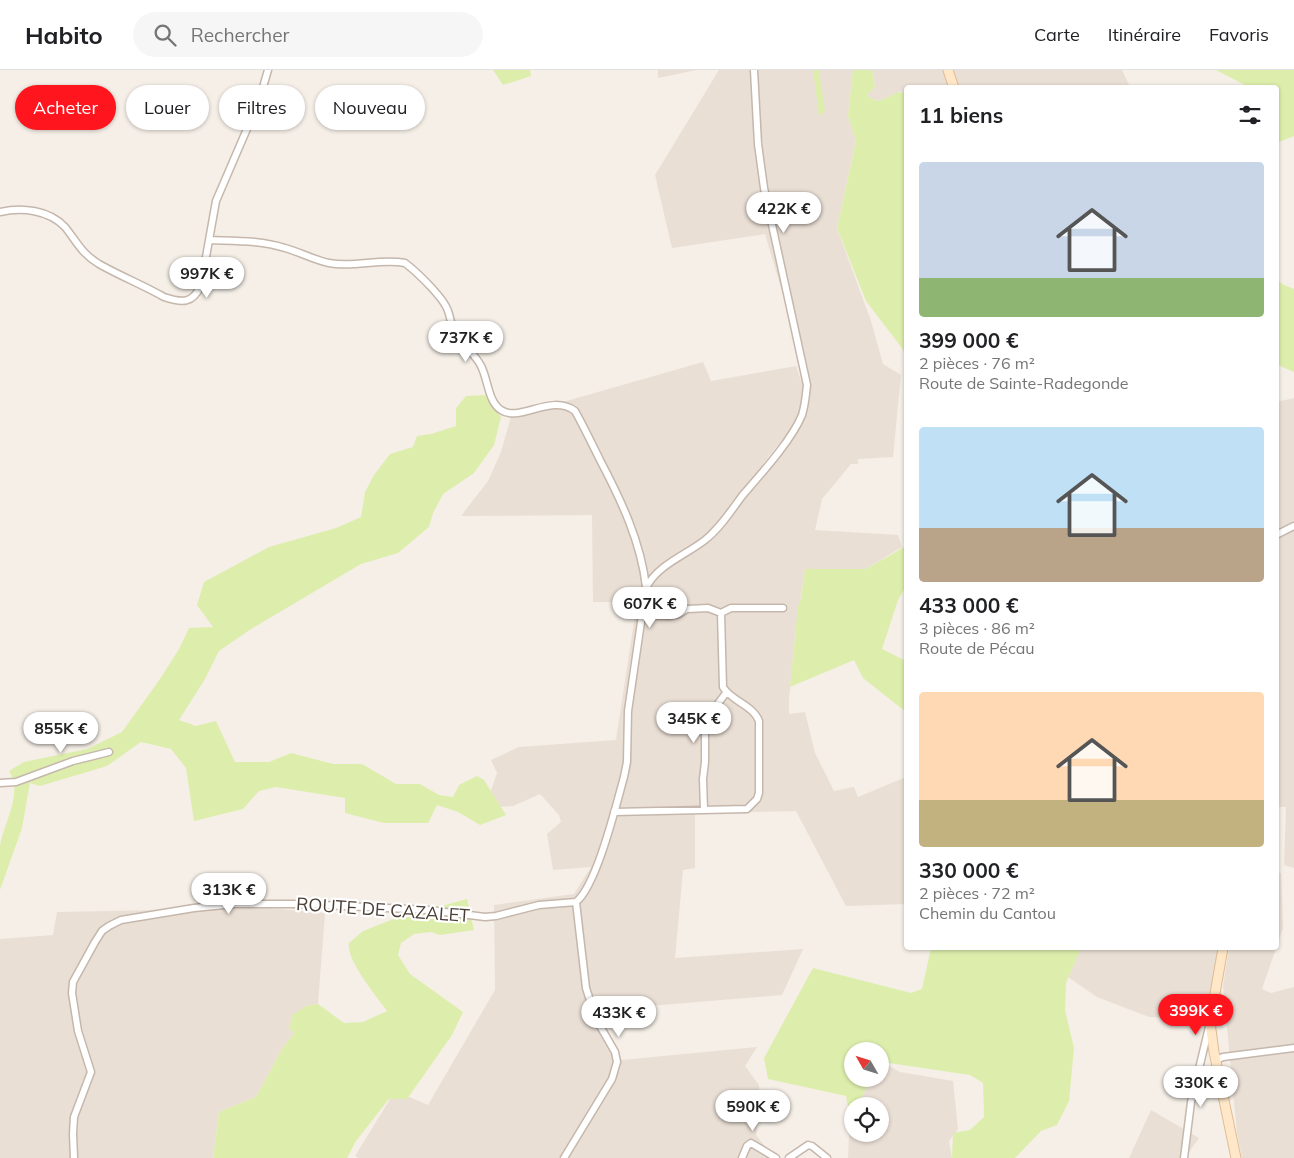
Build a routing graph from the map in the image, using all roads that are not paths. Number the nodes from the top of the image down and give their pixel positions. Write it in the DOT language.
graph roads {
  1 [pos="268,70"];
  2 [pos="754,70"];
  3 [pos="948,70"];
  4 [pos="953,85"];
  5 [pos="0,212"];
  6 [pos="209,240"];
  7 [pos="1294,526"];
  8 [pos="1279,534"];
  9 [pos="644,571"];
  10 [pos="654,575"];
  11 [pos="646,588"];
  12 [pos="783,608"];
  13 [pos="720,613"];
  14 [pos="641,615"];
  15 [pos="726,693"];
  16 [pos="109,752"];
  17 [pos="0,783"];
  18 [pos="704,810"];
  19 [pos="614,812"];
  20 [pos="576,902"];
  21 [pos="1224,950"];
  22 [pos="1210,1022"];
  23 [pos="1294,1048"];
  24 [pos="1202,1055"];
  25 [pos="1215,1056"];
  26 [pos="74,1158"];
  27 [pos="564,1158"];
  28 [pos="742,1158"];
  29 [pos="776,1158"];
  30 [pos="789,1158"];
  31 [pos="827,1158"];
  32 [pos="1184,1158"];
  33 [pos="1236,1158"];
  1 -- 6 [label="street"];
  2 -- 10 [label="street"];
  3 -- 4 [label="street"];
  5 -- 6 [label="street"];
  6 -- 9 [label="street"];
  7 -- 8 [label="street"];
  9 -- 10 [label="street"];
  9 -- 11 [label="street"];
  10 -- 11 [label="street"];
  11 -- 14 [label="street"];
  12 -- 13 [label="street"];
  13 -- 14 [label="street"];
  13 -- 15 [label="street"];
  14 -- 19 [label="street"];
  15 -- 18 [label="street"];
  15 -- 18 [label="street"];
  16 -- 17 [label="street"];
  18 -- 19 [label="street"];
  19 -- 20 [label="street"];
  20 -- 26 [label="street, ROUTE DE CAZALET"];
  20 -- 27 [label="street"];
  21 -- 22 [label="street"];
  22 -- 24 [label="street"];
  22 -- 25 [label="street"];
  23 -- 25 [label="street"];
  24 -- 25 [label="street"];
  24 -- 32 [label="street"];
  25 -- 33 [label="street"];
  28 -- 29 [label="street"];
  30 -- 31 [label="street"];
}
